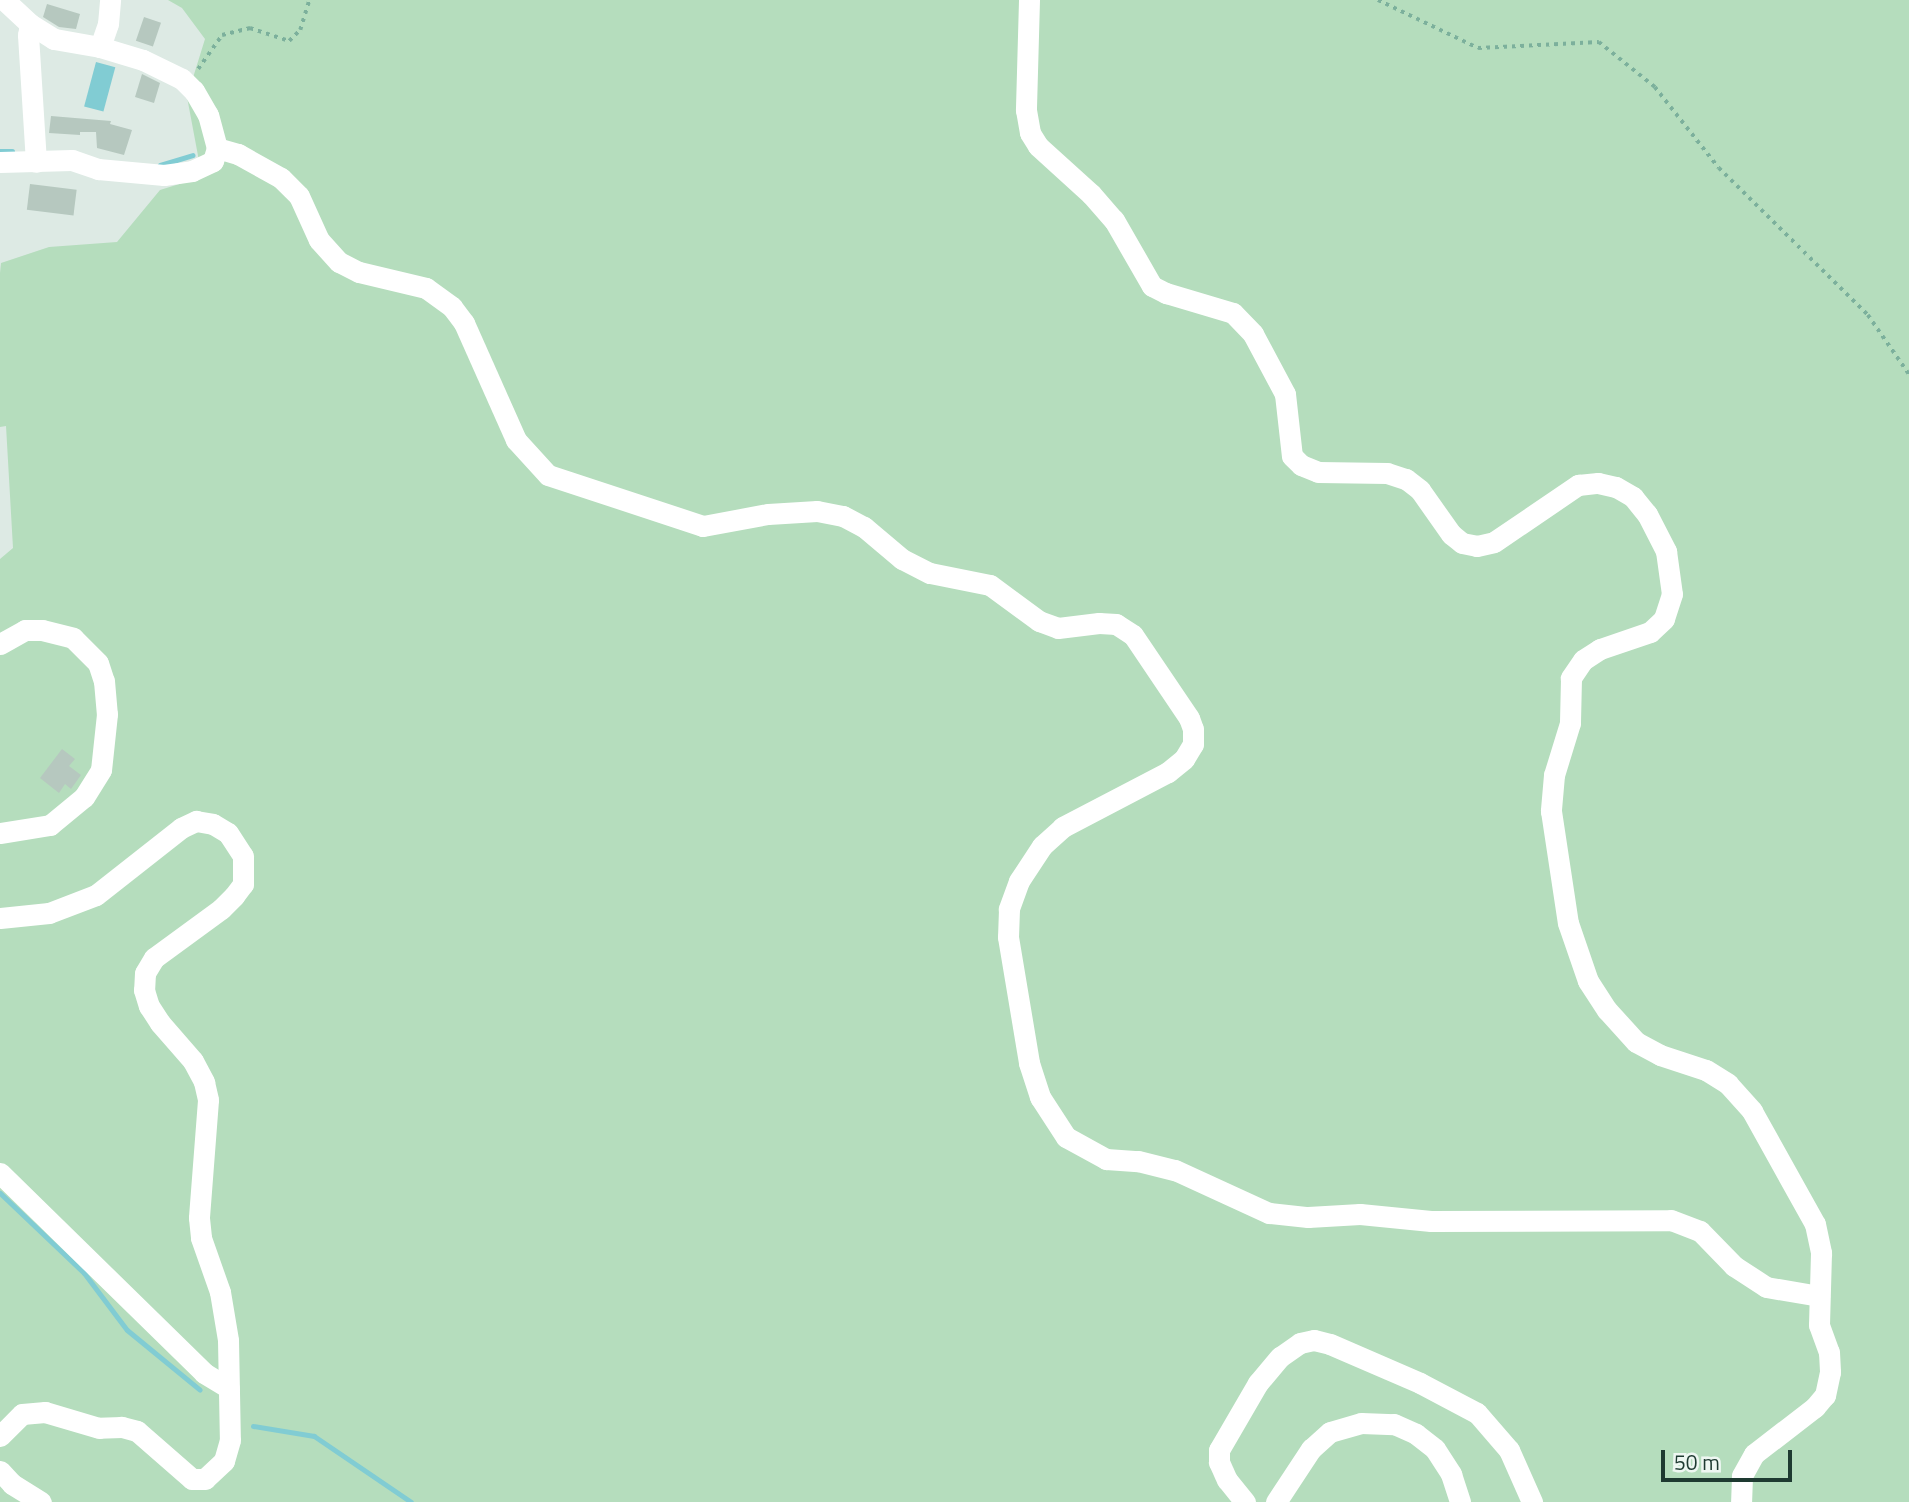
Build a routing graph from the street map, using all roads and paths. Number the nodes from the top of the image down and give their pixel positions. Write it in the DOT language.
graph roads {
  1 [pos="4,0"];
  2 [pos="110,0"];
  3 [pos="309,0"];
  4 [pos="1029,0"];
  5 [pos="1378,0"];
  6 [pos="30,24"];
  7 [pos="100,47"];
  8 [pos="183,79"];
  9 [pos="217,148"];
  10 [pos="0,162"];
  11 [pos="36,162"];
  12 [pos="1909,374"];
  13 [pos="0,644"];
  14 [pos="0,833"];
  15 [pos="0,918"];
  16 [pos="0,1173"];
  17 [pos="1819,1296"];
  18 [pos="229,1388"];
  19 [pos="0,1436"];
  20 [pos="0,1471"];
  21 [pos="41,1502"];
  22 [pos="1245,1502"];
  23 [pos="1276,1502"];
  24 [pos="1460,1502"];
  25 [pos="1532,1502"];
  26 [pos="1741,1502"];
  1 -- 6 [label="street"];
  2 -- 7 [label="street"];
  3 -- 8 [label="path"];
  4 -- 17 [label="street"];
  5 -- 12 [label="path"];
  6 -- 7 [label="street"];
  6 -- 11 [label="street"];
  7 -- 8 [label="street"];
  8 -- 9 [label="street"];
  9 -- 11 [label="street"];
  9 -- 17 [label="street"];
  10 -- 11 [label="street"];
  13 -- 14 [label="street"];
  15 -- 18 [label="street"];
  16 -- 18 [label="street"];
  17 -- 26 [label="street"];
  18 -- 19 [label="street"];
  20 -- 21 [label="street"];
  22 -- 25 [label="street"];
  23 -- 24 [label="street"];
}
